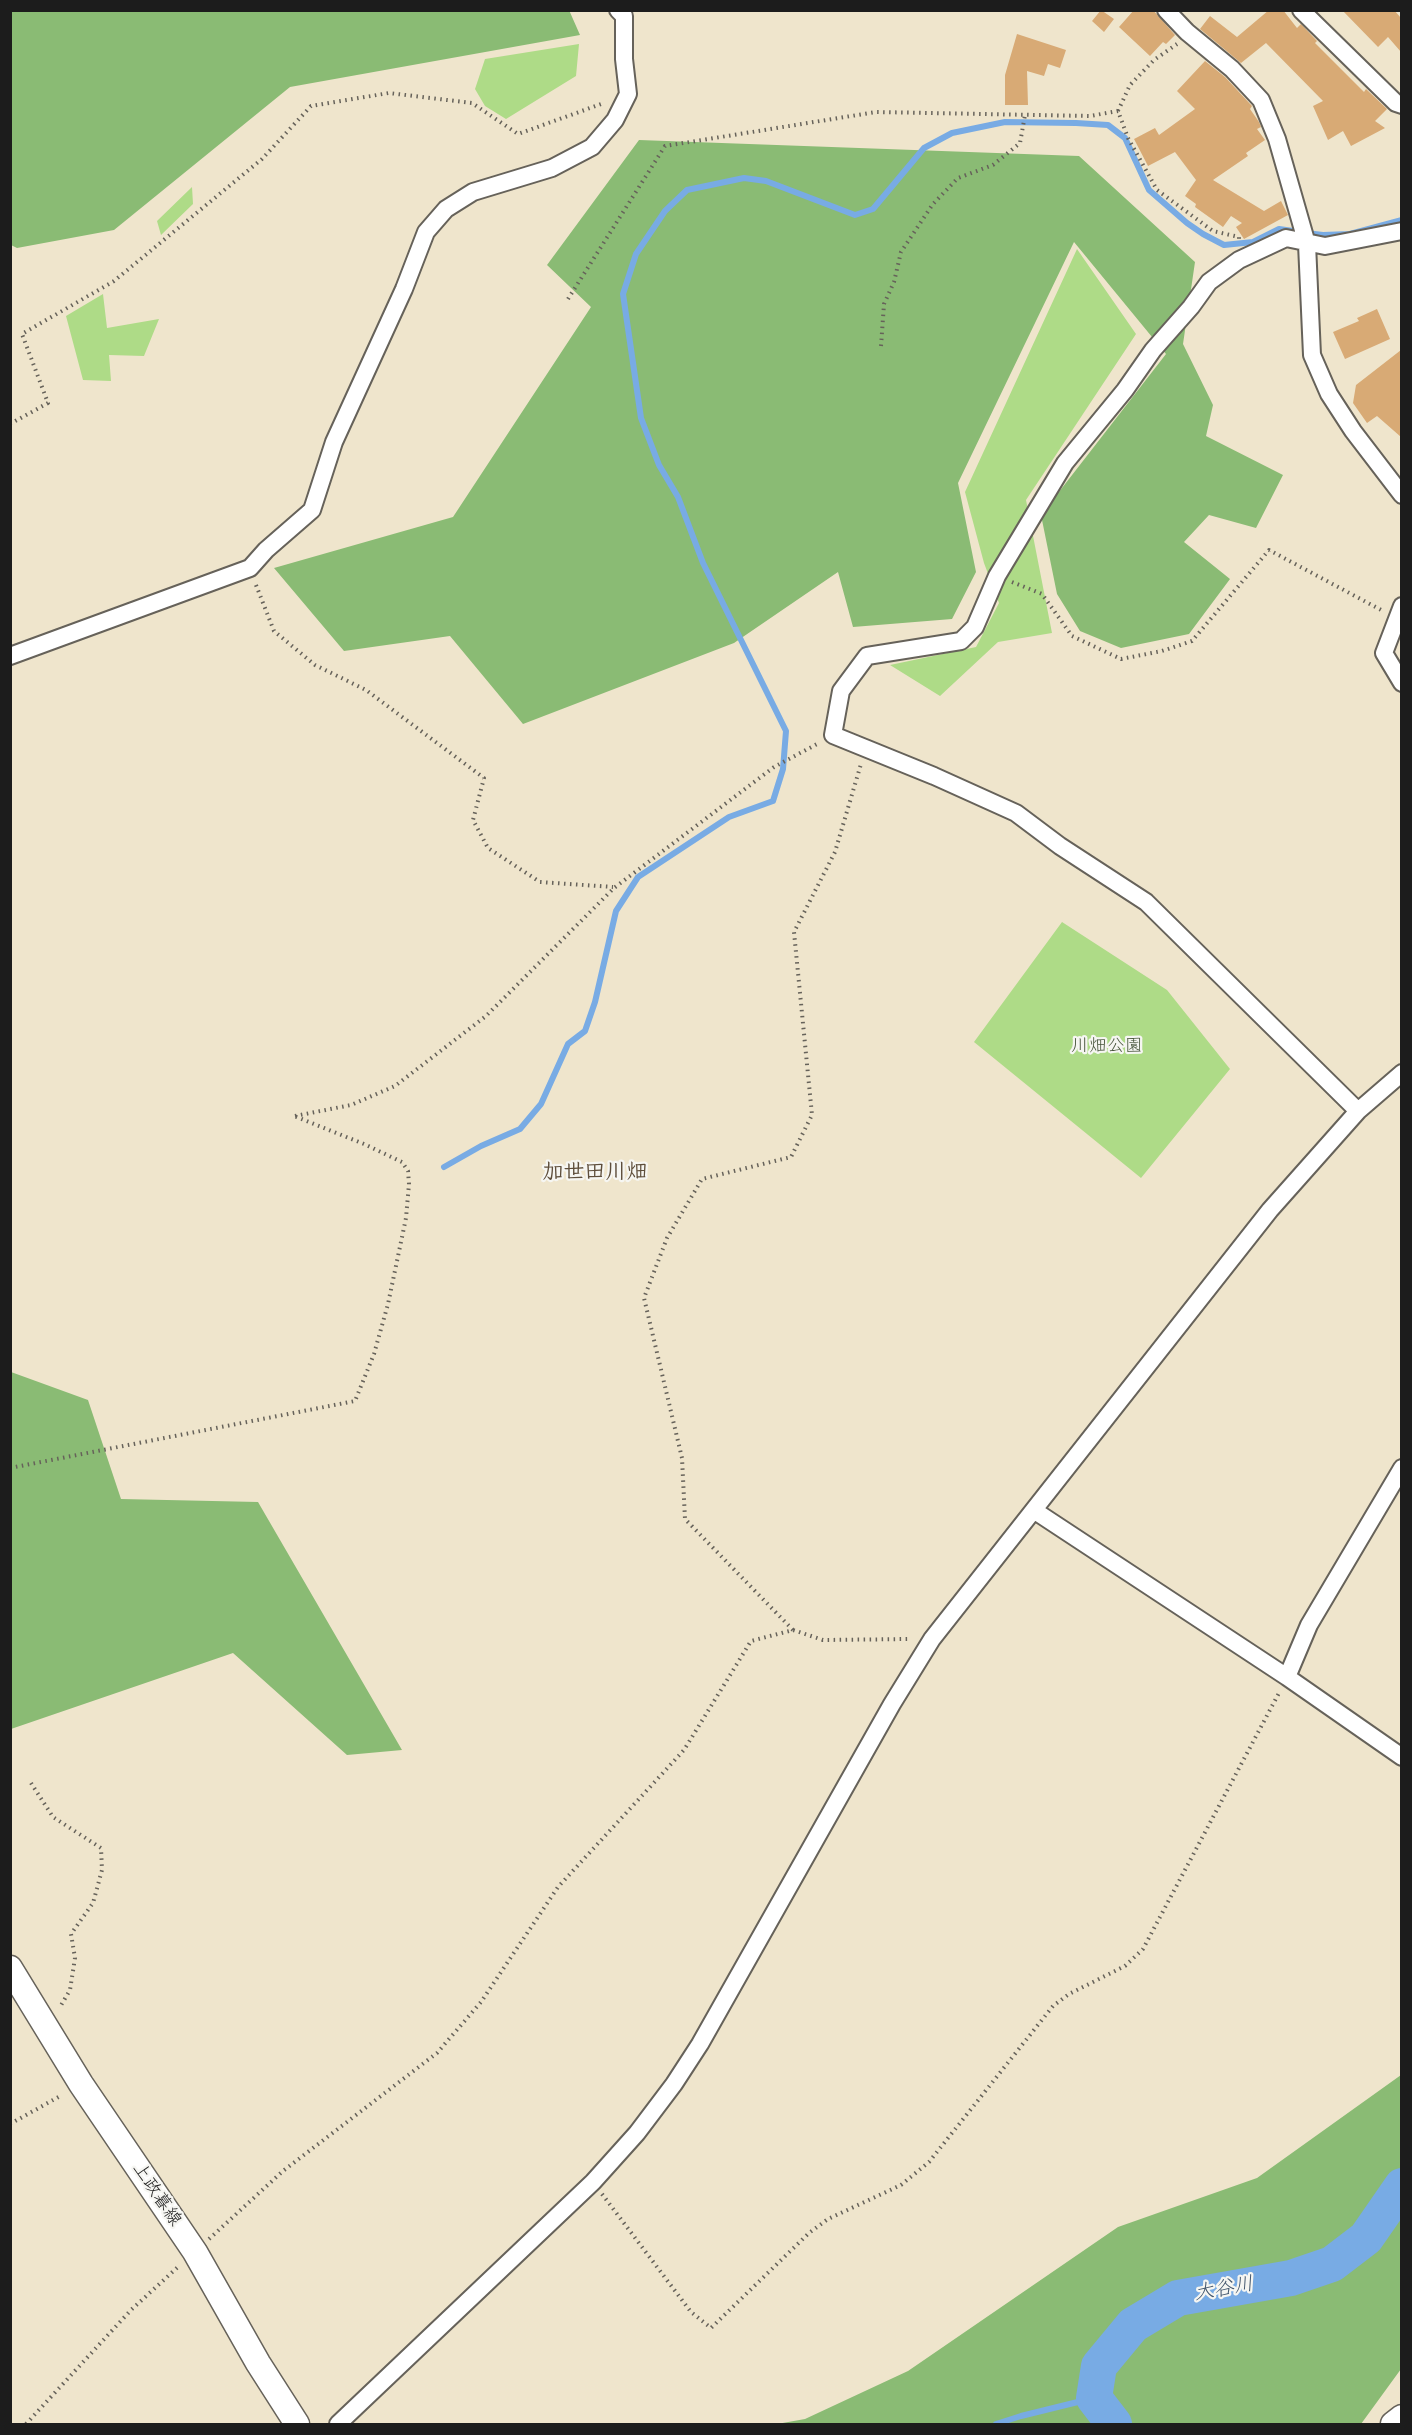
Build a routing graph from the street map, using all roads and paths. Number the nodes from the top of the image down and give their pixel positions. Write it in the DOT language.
graph roads {
  1 [pos="618,10"];
  2 [pos="1166,10"];
  3 [pos="1301,10"];
  4 [pos="1189,34"];
  5 [pos="628,94"];
  6 [pos="1401,105"];
  7 [pos="1118,111"];
  8 [pos="1025,115"];
  9 [pos="1401,231"];
  10 [pos="1239,237"];
  11 [pos="1307,244"];
  12 [pos="568,299"];
  13 [pos="881,346"];
  14 [pos="10,424"];
  15 [pos="1401,495"];
  16 [pos="250,568"];
  17 [pos="997,576"];
  18 [pos="1399,612"];
  19 [pos="10,656"];
  20 [pos="1401,682"];
  21 [pos="833,735"];
  22 [pos="865,749"];
  23 [pos="614,888"];
  24 [pos="1401,1073"];
  25 [pos="1358,1111"];
  26 [pos="10,1468"];
  27 [pos="1401,1468"];
  28 [pos="1035,1511"];
  29 [pos="793,1630"];
  30 [pos="932,1639"];
  31 [pos="1287,1677"];
  32 [pos="1401,1757"];
  33 [pos="31,1783"];
  34 [pos="10,1968"];
  35 [pos="48,2029"];
  36 [pos="81,2084"];
  37 [pos="10,2124"];
  38 [pos="593,2182"];
  39 [pos="195,2252"];
  40 [pos="1401,2417"];
  41 [pos="26,2424"];
  42 [pos="297,2424"];
  43 [pos="338,2424"];
  44 [pos="1393,2424"];
  1 -- 5 [label="street"];
  2 -- 4 [label="street"];
  3 -- 6 [label="street"];
  4 -- 7 [label="path"];
  4 -- 11 [label="street"];
  5 -- 14 [label="path"];
  5 -- 16 [label="street"];
  7 -- 8 [label="path"];
  7 -- 10 [label="path"];
  8 -- 12 [label="path"];
  8 -- 13 [label="path"];
  9 -- 11 [label="street"];
  11 -- 15 [label="street"];
  11 -- 17 [label="street"];
  16 -- 19 [label="street"];
  16 -- 23 [label="path"];
  17 -- 18 [label="path"];
  17 -- 21 [label="street"];
  18 -- 20 [label="street"];
  21 -- 22 [label="street"];
  21 -- 23 [label="path"];
  22 -- 25 [label="street"];
  22 -- 29 [label="path"];
  23 -- 26 [label="path"];
  24 -- 25 [label="street"];
  25 -- 28 [label="street"];
  27 -- 31 [label="street"];
  28 -- 30 [label="street"];
  28 -- 31 [label="street"];
  29 -- 30 [label="path"];
  29 -- 39 [label="path"];
  30 -- 38 [label="street"];
  31 -- 32 [label="street"];
  31 -- 38 [label="path"];
  33 -- 35 [label="path"];
  34 -- 35 [label="street, 上政暮線"];
  35 -- 36 [label="street, 上政暮線"];
  36 -- 37 [label="path"];
  36 -- 39 [label="street, 上政暮線"];
  38 -- 43 [label="street"];
  39 -- 41 [label="path"];
  39 -- 42 [label="street, 上政暮線"];
  40 -- 44 [label="street"];
}
